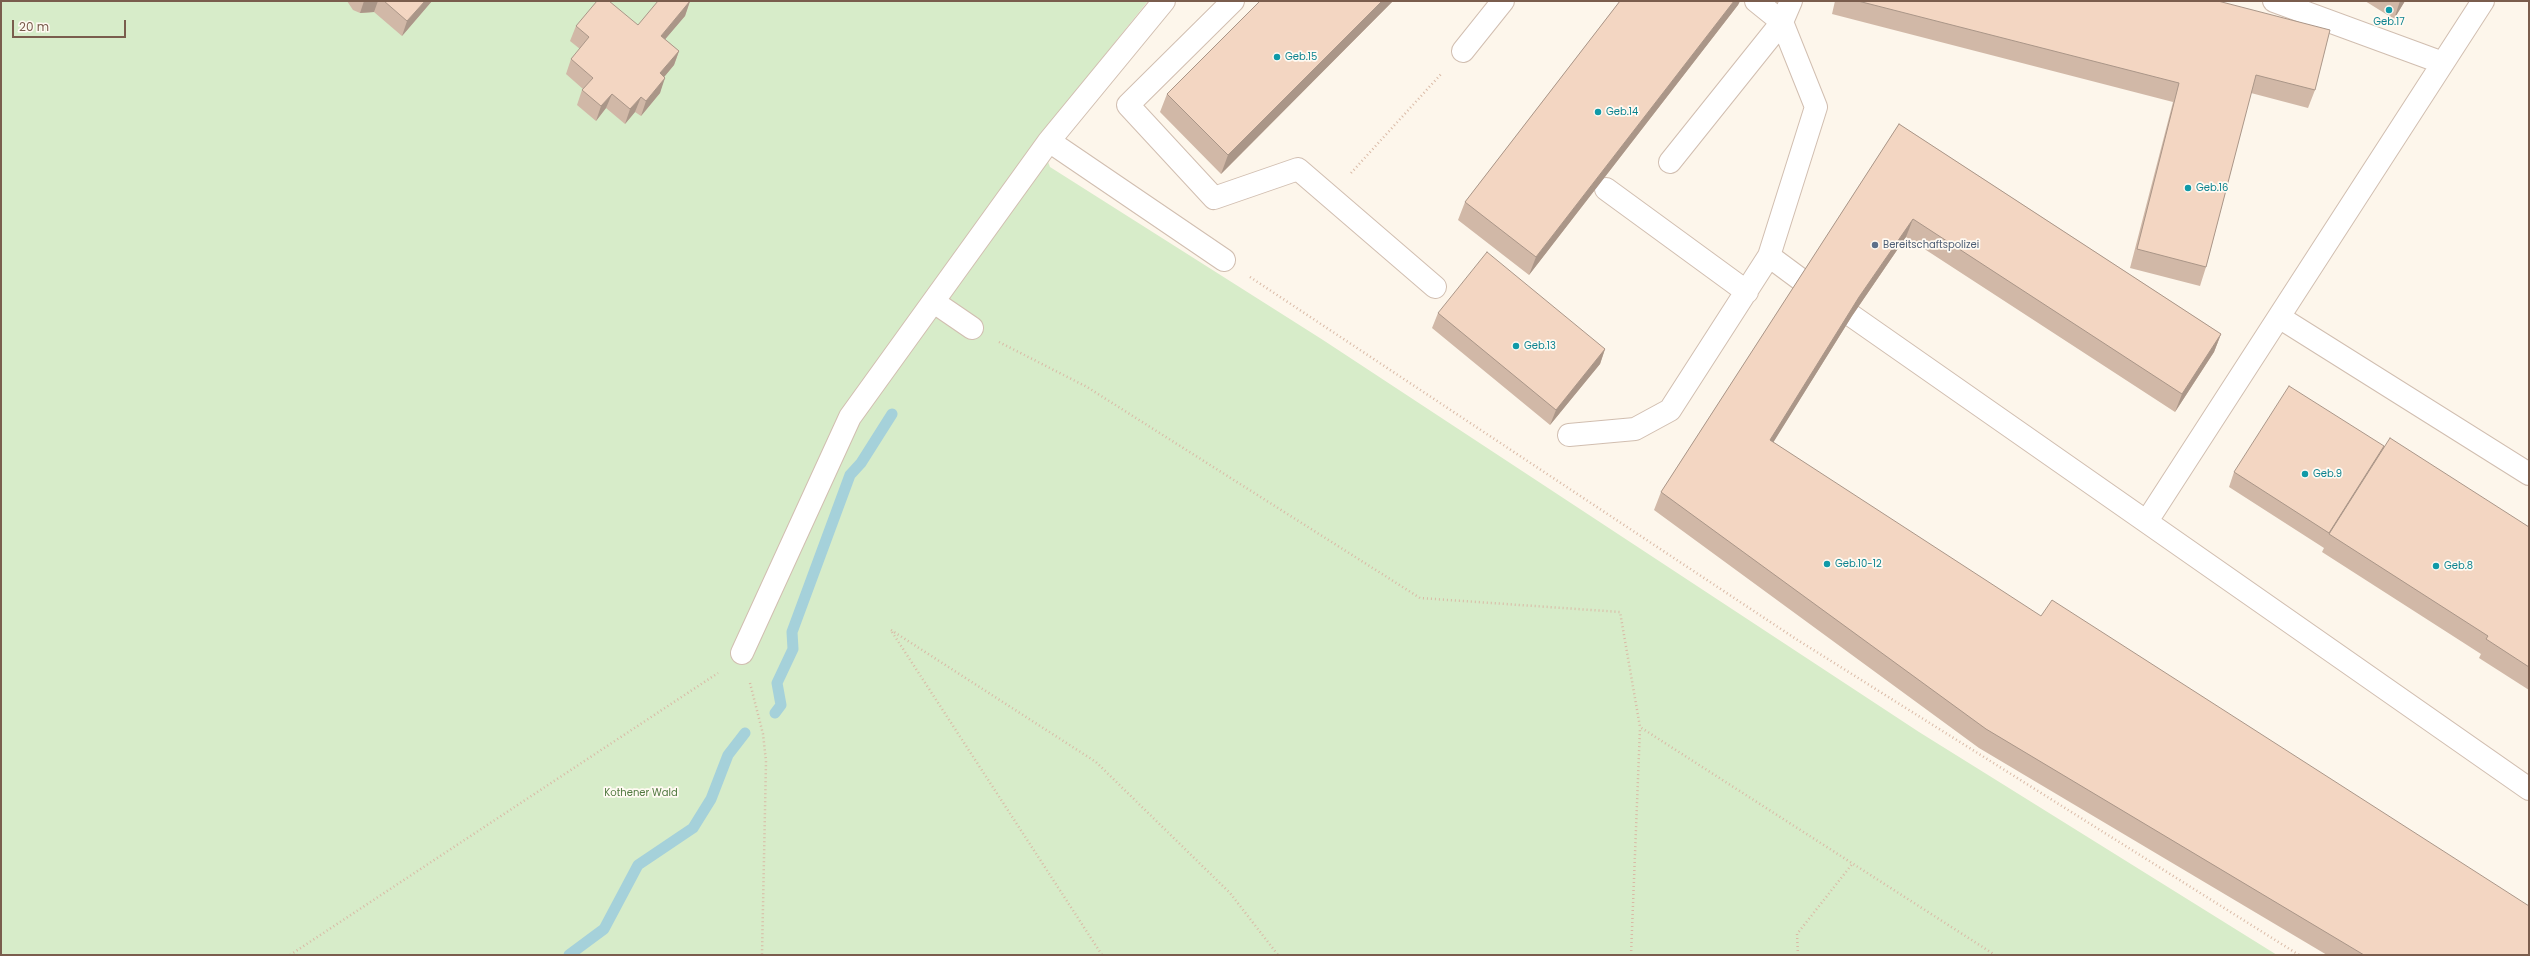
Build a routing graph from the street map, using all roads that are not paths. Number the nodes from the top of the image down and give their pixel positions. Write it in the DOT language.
graph roads {
  1 [pos="1164,1"];
  2 [pos="1233,1"];
  3 [pos="1503,1"];
  4 [pos="1756,1"];
  5 [pos="1791,1"];
  6 [pos="2274,1"];
  7 [pos="2483,1"];
  8 [pos="1782,22"];
  9 [pos="1463,51"];
  10 [pos="2443,63"];
  11 [pos="1049,141"];
  12 [pos="1670,162"];
  13 [pos="1606,189"];
  14 [pos="1769,256"];
  15 [pos="1224,260"];
  16 [pos="1804,282"];
  17 [pos="1435,287"];
  18 [pos="1747,292"];
  19 [pos="934,302"];
  20 [pos="1852,316"];
  21 [pos="2279,317"];
  22 [pos="972,328"];
  23 [pos="1569,435"];
  24 [pos="2529,474"];
  25 [pos="2147,521"];
  26 [pos="742,653"];
  27 [pos="2529,789"];
  1 -- 11 [label="lane"];
  2 -- 17 [label="lane"];
  3 -- 9 [label="lane"];
  4 -- 8 [label="lane"];
  5 -- 8 [label="lane"];
  6 -- 10 [label="lane"];
  7 -- 10 [label="lane"];
  8 -- 12 [label="lane"];
  8 -- 14 [label="lane"];
  10 -- 21 [label="lane"];
  11 -- 15 [label="lane"];
  11 -- 19 [label="lane"];
  13 -- 18 [label="lane"];
  14 -- 16 [label="lane"];
  14 -- 18 [label="lane"];
  18 -- 23 [label="lane"];
  19 -- 22 [label="lane"];
  19 -- 26 [label="lane"];
  20 -- 25 [label="lane"];
  21 -- 24 [label="lane"];
  21 -- 25 [label="lane"];
  25 -- 27 [label="lane"];
}
